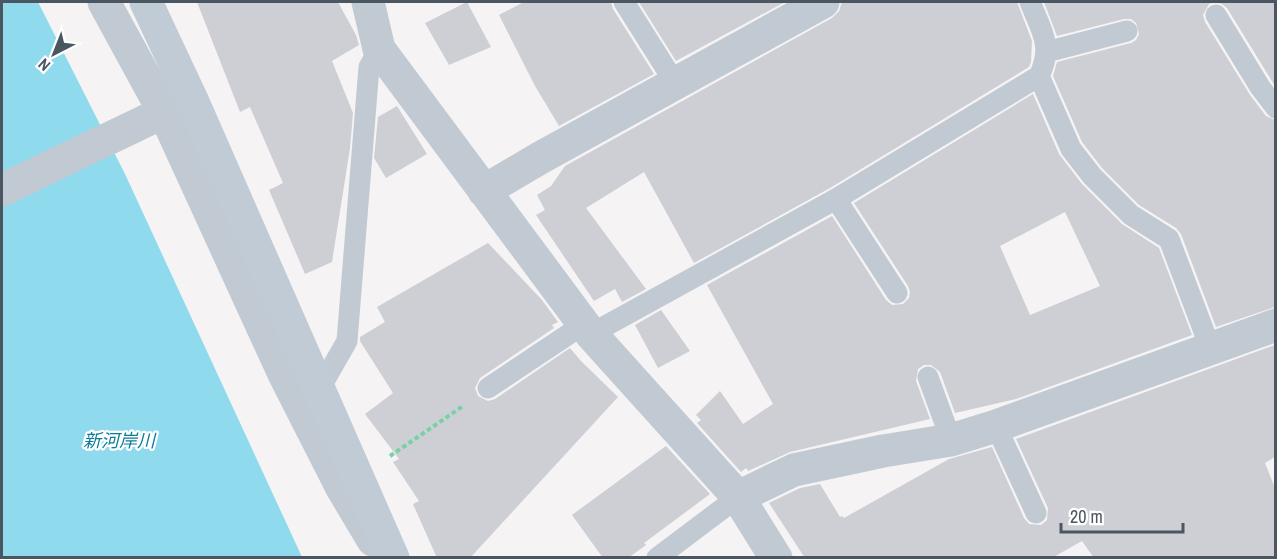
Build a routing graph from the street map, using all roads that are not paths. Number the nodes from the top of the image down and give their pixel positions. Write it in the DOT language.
graph roads {
  1 [pos="104,2"];
  2 [pos="146,2"];
  3 [pos="368,2"];
  4 [pos="624,2"];
  5 [pos="823,2"];
  6 [pos="1030,2"];
  7 [pos="1216,15"];
  8 [pos="1127,31"];
  9 [pos="379,49"];
  10 [pos="1046,52"];
  11 [pos="1039,76"];
  12 [pos="675,83"];
  13 [pos="1275,108"];
  14 [pos="164,112"];
  15 [pos="2,190"];
  16 [pos="484,191"];
  17 [pos="836,199"];
  18 [pos="897,293"];
  19 [pos="1275,325"];
  20 [pos="587,329"];
  21 [pos="1211,350"];
  22 [pos="928,377"];
  23 [pos="488,388"];
  24 [pos="319,390"];
  25 [pos="996,426"];
  26 [pos="951,440"];
  27 [pos="738,497"];
  28 [pos="1036,513"];
  29 [pos="383,558"];
  30 [pos="393,558"];
  31 [pos="657,558"];
  32 [pos="776,558"];
  1 -- 14 [label="street"];
  2 -- 24 [label="street"];
  3 -- 9 [label="street"];
  4 -- 12 [label="lane"];
  5 -- 12 [label="street"];
  6 -- 10 [label="lane"];
  7 -- 13 [label="lane"];
  8 -- 10 [label="lane"];
  9 -- 16 [label="street"];
  9 -- 24 [label="lane"];
  10 -- 11 [label="lane"];
  11 -- 17 [label="lane"];
  11 -- 21 [label="lane"];
  12 -- 16 [label="street"];
  14 -- 15 [label="street"];
  14 -- 29 [label="street"];
  16 -- 20 [label="street"];
  17 -- 18 [label="lane"];
  17 -- 20 [label="lane"];
  19 -- 21 [label="street"];
  20 -- 23 [label="lane"];
  20 -- 27 [label="street"];
  21 -- 25 [label="street"];
  22 -- 26 [label="lane"];
  24 -- 30 [label="street"];
  25 -- 26 [label="street"];
  25 -- 28 [label="lane"];
  26 -- 27 [label="street"];
  27 -- 31 [label="lane"];
  27 -- 32 [label="street"];
}
